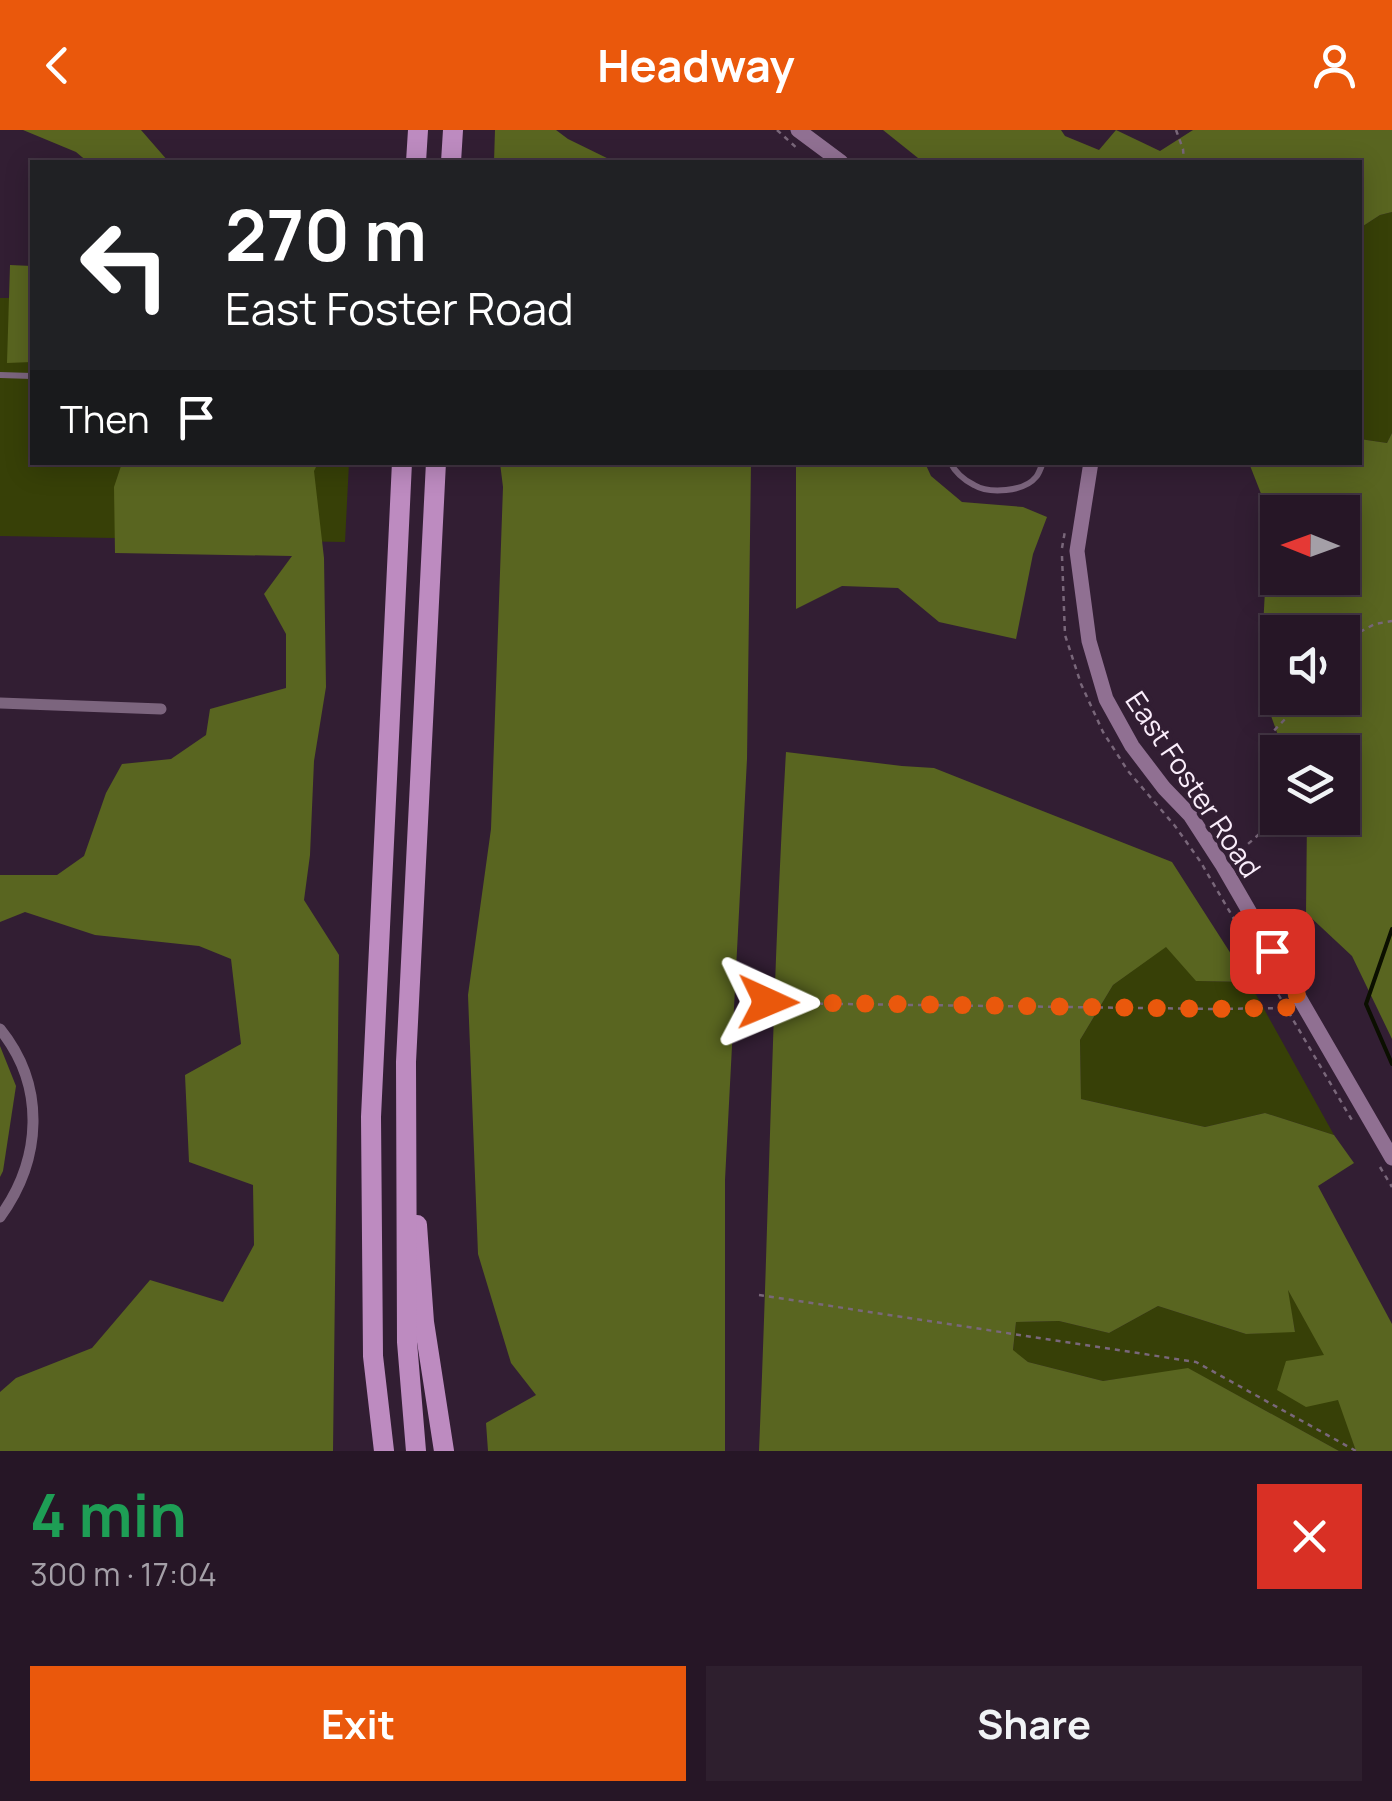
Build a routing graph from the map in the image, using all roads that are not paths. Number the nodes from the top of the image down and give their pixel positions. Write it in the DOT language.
graph roads {
  1 [pos="418,130"];
  2 [pos="453,130"];
  3 [pos="798,130"];
  4 [pos="416,160"];
  5 [pos="451,160"];
  6 [pos="839,160"];
  7 [pos="0,375"];
  8 [pos="30,376"];
  9 [pos="402,465"];
  10 [pos="436,465"];
  11 [pos="952,465"];
  12 [pos="1042,465"];
  13 [pos="1091,465"];
  14 [pos="0,703"];
  15 [pos="162,708"];
  16 [pos="0,1029"];
  17 [pos="406,1062"];
  18 [pos="1392,1158"];
  19 [pos="0,1217"];
  20 [pos="381,1451"];
  21 [pos="416,1451"];
  22 [pos="444,1451"];
  1 -- 4 [label="highway"];
  2 -- 5 [label="highway"];
  3 -- 6 [label="street"];
  7 -- 8 [label="lane"];
  9 -- 20 [label="highway"];
  10 -- 17 [label="highway"];
  11 -- 12 [label="lane"];
  13 -- 18 [label="street, East Foster Road"];
  14 -- 15 [label="street"];
  16 -- 19 [label="street"];
  17 -- 21 [label="highway"];
  17 -- 22 [label="highway"];
}
